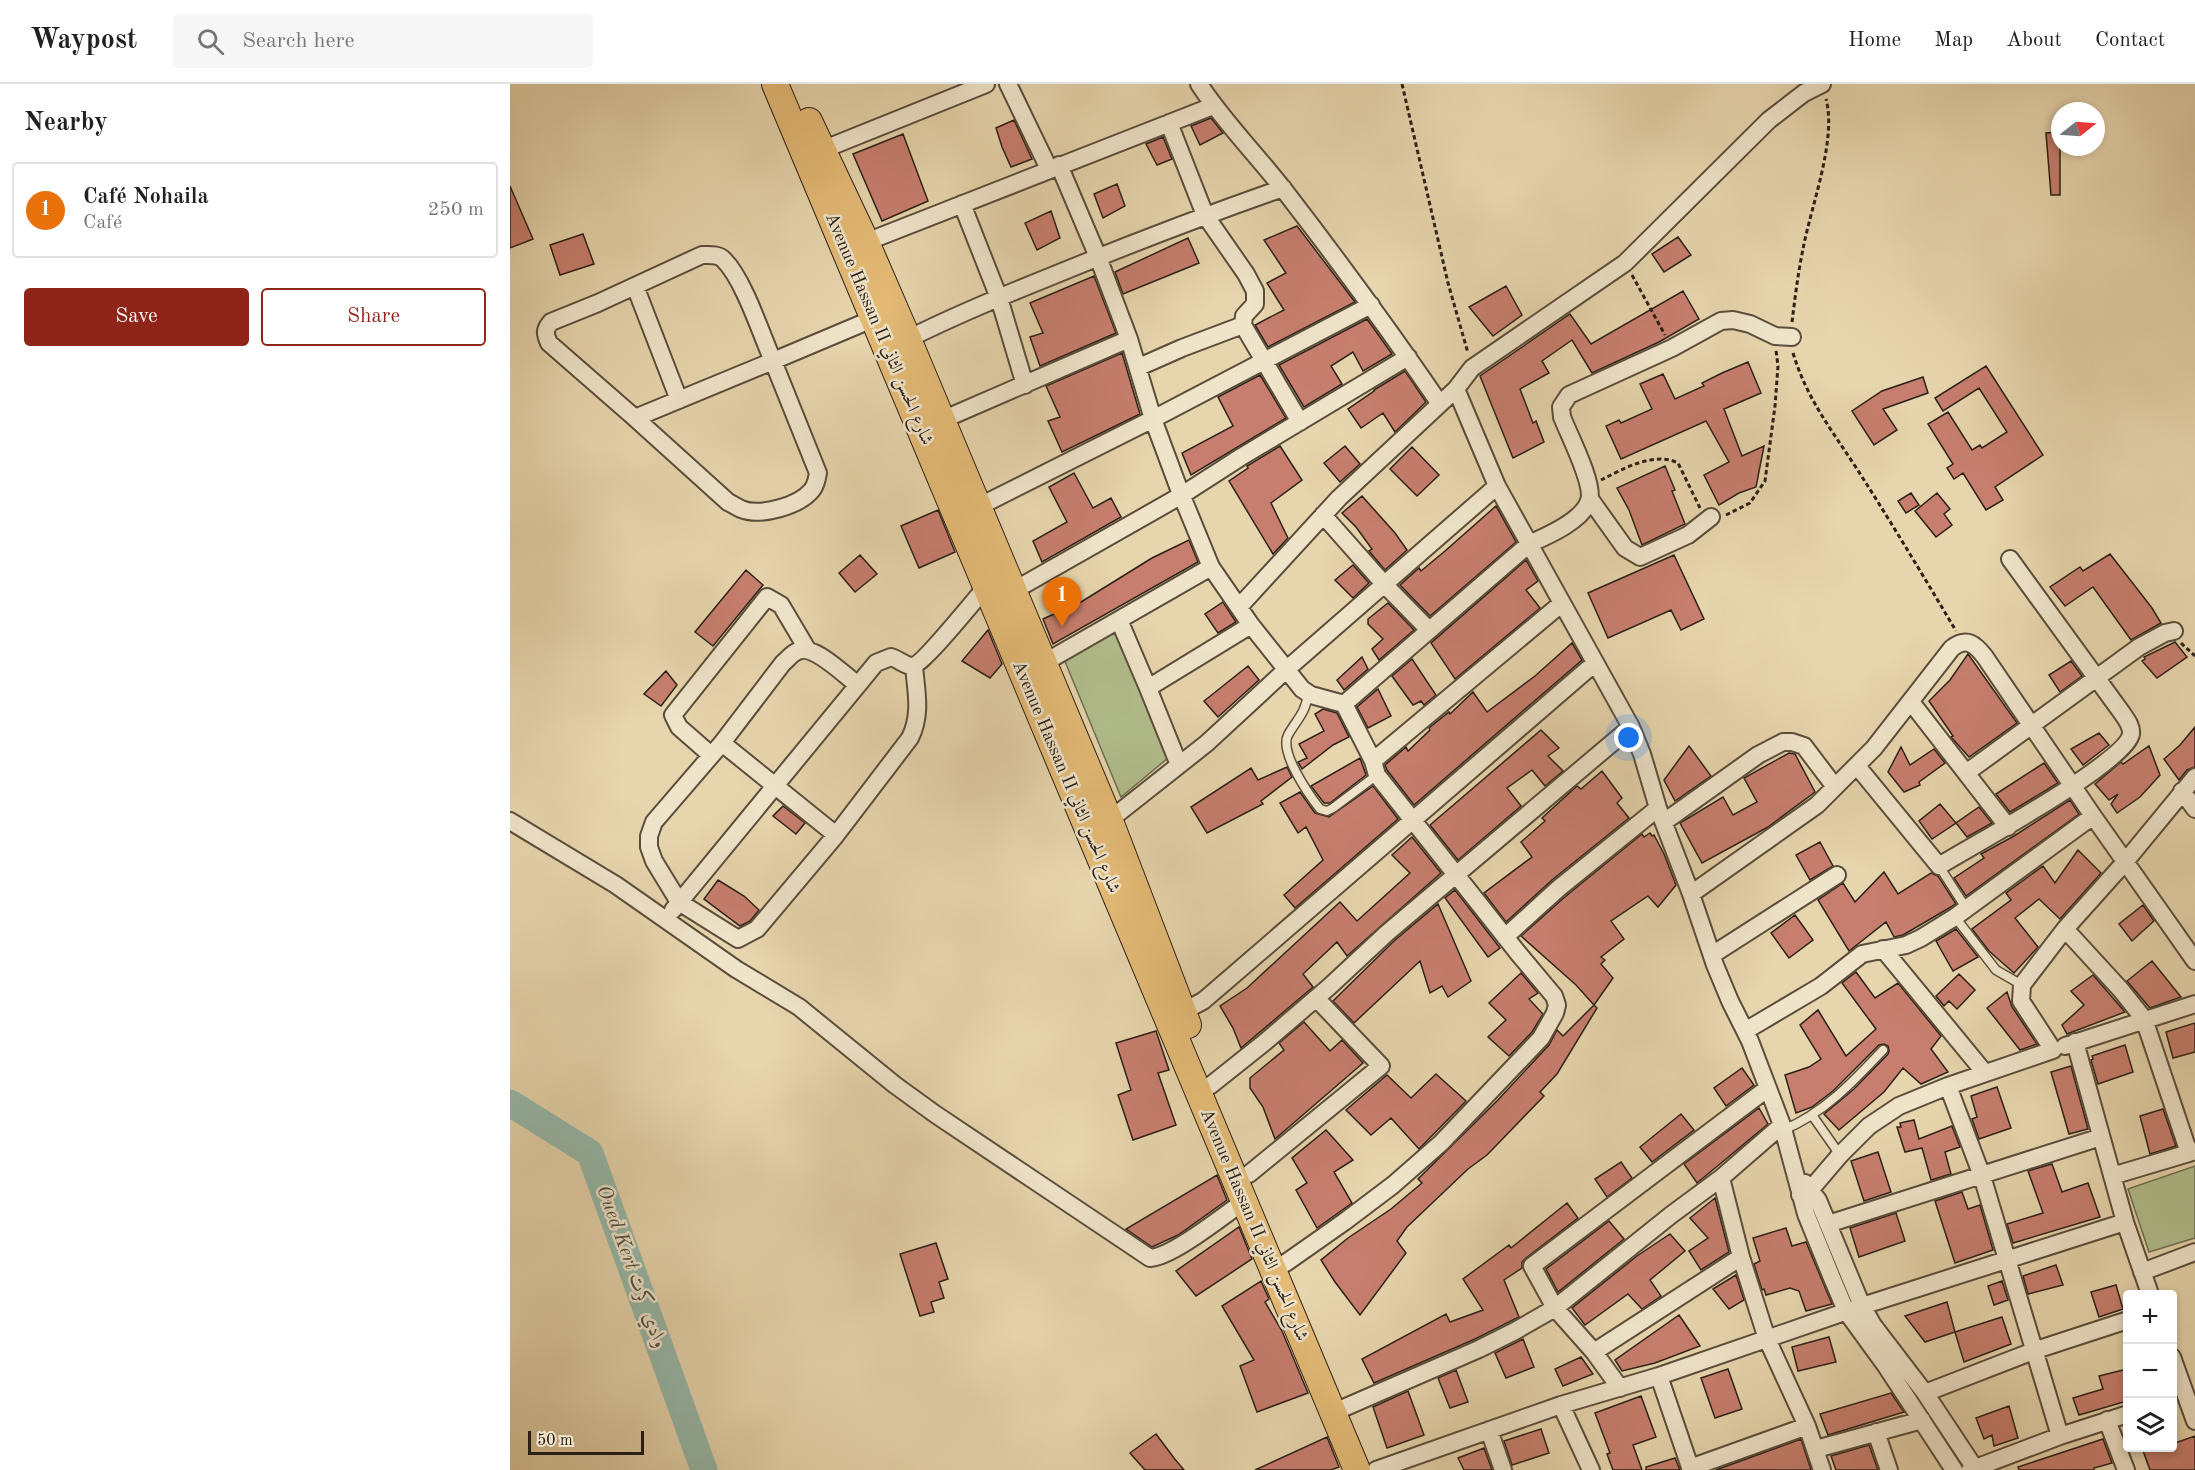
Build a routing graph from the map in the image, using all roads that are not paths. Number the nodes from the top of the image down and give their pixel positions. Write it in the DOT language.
graph roads {
  1 [pos="775,84"];
  2 [pos="794,84"];
  3 [pos="986,84"];
  4 [pos="1008,84"];
  5 [pos="1199,84"];
  6 [pos="1820,85"];
  7 [pos="1213,106"];
  8 [pos="1168,123"];
  9 [pos="822,150"];
  10 [pos="1054,167"];
  11 [pos="1283,188"];
  12 [pos="962,204"];
  13 [pos="1205,215"];
  14 [pos="866,242"];
  15 [pos="1098,257"];
  16 [pos="635,286"];
  17 [pos="999,298"];
  18 [pos="1371,305"];
  19 [pos="875,318"];
  20 [pos="1243,325"];
  21 [pos="1783,337"];
  22 [pos="1129,339"];
  23 [pos="898,344"];
  24 [pos="1408,357"];
  25 [pos="1263,360"];
  26 [pos="773,361"];
  27 [pos="1139,367"];
  28 [pos="1025,385"];
  29 [pos="1456,389"];
  30 [pos="679,400"];
  31 [pos="1440,404"];
  32 [pos="635,418"];
  33 [pos="1153,419"];
  34 [pos="942,420"];
  35 [pos="1300,422"];
  36 [pos="1497,486"];
  37 [pos="1590,492"];
  38 [pos="1182,495"];
  39 [pos="978,507"];
  40 [pos="1323,515"];
  41 [pos="1711,518"];
  42 [pos="1529,544"];
  43 [pos="2010,559"];
  44 [pos="1212,567"];
  45 [pos="1384,584"];
  46 [pos="987,586"];
  47 [pos="1013,591"];
  48 [pos="1562,604"];
  49 [pos="1239,608"];
  50 [pos="1119,620"];
  51 [pos="1251,625"];
  52 [pos="1429,630"];
  53 [pos="2174,631"];
  54 [pos="807,649"];
  55 [pos="1595,663"];
  56 [pos="914,666"];
  57 [pos="1033,669"];
  58 [pos="1287,669"];
  59 [pos="2098,677"];
  60 [pos="858,685"];
  61 [pos="1148,688"];
  62 [pos="1308,693"];
  63 [pos="1911,702"];
  64 [pos="1344,704"];
  65 [pos="2030,725"];
  66 [pos="1631,727"];
  67 [pos="716,749"];
  68 [pos="1179,765"];
  69 [pos="1857,766"];
  70 [pos="1375,768"];
  71 [pos="1966,773"];
  72 [pos="2195,777"];
  73 [pos="2072,785"];
  74 [pos="774,786"];
  75 [pos="1835,787"];
  76 [pos="2182,791"];
  77 [pos="2195,809"];
  78 [pos="1661,815"];
  79 [pos="2093,816"];
  80 [pos="1411,820"];
  81 [pos="510,821"];
  82 [pos="1100,827"];
  83 [pos="2008,827"];
  84 [pos="836,835"];
  85 [pos="2125,862"];
  86 [pos="1939,866"];
  87 [pos="1455,875"];
  88 [pos="1838,875"];
  89 [pos="1691,894"];
  90 [pos="679,903"];
  91 [pos="1960,912"];
  92 [pos="665,919"];
  93 [pos="2065,929"];
  94 [pos="1505,937"];
  95 [pos="1882,949"];
  96 [pos="1712,955"];
  97 [pos="2195,961"];
  98 [pos="2022,985"];
  99 [pos="1317,998"];
  100 [pos="2195,1004"];
  101 [pos="1175,1015"];
  102 [pos="2144,1019"];
  103 [pos="1745,1031"];
  104 [pos="2075,1042"];
  105 [pos="1883,1050"];
  106 [pos="2053,1050"];
  107 [pos="1985,1073"];
  108 [pos="1948,1086"];
  109 [pos="1768,1088"];
  110 [pos="1205,1089"];
  111 [pos="1812,1115"];
  112 [pos="1782,1127"];
  113 [pos="2101,1137"];
  114 [pos="2192,1152"];
  115 [pos="1840,1155"];
  116 [pos="1249,1174"];
  117 [pos="1982,1176"];
  118 [pos="2112,1176"];
  119 [pos="1721,1178"];
  120 [pos="1806,1192"];
  121 [pos="1243,1202"];
  122 [pos="2125,1222"];
  123 [pos="1828,1224"];
  124 [pos="2195,1252"];
  125 [pos="1741,1257"];
  126 [pos="2008,1259"];
  127 [pos="1281,1265"];
  128 [pos="2142,1272"];
  129 [pos="2149,1290"];
  130 [pos="1555,1308"];
  131 [pos="1854,1309"];
  132 [pos="2123,1321"];
  133 [pos="1767,1339"];
  134 [pos="2036,1350"];
  135 [pos="1594,1352"];
  136 [pos="2177,1372"];
  137 [pos="1659,1376"];
  138 [pos="1620,1388"];
  139 [pos="1925,1393"];
  140 [pos="2185,1397"];
  141 [pos="1562,1405"];
  142 [pos="1340,1410"];
  143 [pos="2123,1415"];
  144 [pos="1922,1420"];
  145 [pos="2107,1420"];
  146 [pos="2195,1421"];
  147 [pos="1807,1426"];
  148 [pos="1489,1430"];
  149 [pos="1876,1432"];
  150 [pos="2060,1436"];
  151 [pos="1816,1449"];
  152 [pos="1690,1469"];
  153 [pos="1973,1469"];
  154 [pos="1358,1470"];
  155 [pos="1376,1470"];
  156 [pos="1503,1470"];
  157 [pos="1591,1470"];
  158 [pos="1822,1470"];
  159 [pos="1889,1470"];
  160 [pos="1954,1470"];
  161 [pos="2126,1470"];
  1 -- 19 [label="main road, Avenue Hassan II شارع الحسن الثاني"];
  2 -- 9 [label="main road, Avenue Hassan II شارع الحسن الثاني"];
  3 -- 9 [label="street"];
  4 -- 10 [label="street"];
  5 -- 7 [label="street"];
  6 -- 29 [label="street"];
  7 -- 8 [label="street"];
  7 -- 11 [label="street"];
  8 -- 10 [label="street"];
  8 -- 13 [label="street"];
  9 -- 14 [label="main road, Avenue Hassan II شارع الحسن الثاني"];
  10 -- 12 [label="street"];
  10 -- 15 [label="street"];
  11 -- 13 [label="street"];
  11 -- 18 [label="street"];
  12 -- 14 [label="street"];
  12 -- 17 [label="street"];
  13 -- 15 [label="street"];
  13 -- 20 [label="street"];
  14 -- 23 [label="main road, Avenue Hassan II شارع الحسن الثاني"];
  15 -- 17 [label="street"];
  15 -- 22 [label="street"];
  16 -- 26 [label="street"];
  16 -- 30 [label="street"];
  16 -- 32 [label="street"];
  17 -- 23 [label="street"];
  17 -- 28 [label="street"];
  18 -- 24 [label="street"];
  18 -- 25 [label="street"];
  19 -- 23 [label="main road, Avenue Hassan II شارع الحسن الثاني"];
  19 -- 26 [label="street"];
  20 -- 25 [label="street"];
  20 -- 27 [label="street"];
  21 -- 37 [label="street"];
  22 -- 27 [label="street"];
  22 -- 28 [label="street"];
  23 -- 34 [label="main road, Avenue Hassan II شارع الحسن الثاني"];
  23 -- 46 [label="main road, Avenue Hassan II شارع الحسن الثاني"];
  24 -- 31 [label="street"];
  24 -- 35 [label="street"];
  25 -- 33 [label="street"];
  25 -- 35 [label="street"];
  26 -- 30 [label="street"];
  26 -- 32 [label="street"];
  27 -- 33 [label="street"];
  28 -- 34 [label="street"];
  29 -- 31 [label="street"];
  29 -- 36 [label="street"];
  30 -- 32 [label="street"];
  31 -- 40 [label="street"];
  33 -- 38 [label="street"];
  33 -- 39 [label="street"];
  34 -- 39 [label="main road, Avenue Hassan II شارع الحسن الثاني"];
  35 -- 38 [label="street"];
  36 -- 42 [label="street"];
  36 -- 45 [label="street"];
  37 -- 41 [label="street"];
  37 -- 42 [label="street"];
  38 -- 44 [label="street"];
  38 -- 47 [label="street"];
  39 -- 47 [label="main road, Avenue Hassan II شارع الحسن الثاني"];
  40 -- 45 [label="street"];
  40 -- 49 [label="street"];
  42 -- 48 [label="street"];
  42 -- 52 [label="street"];
  43 -- 59 [label="street"];
  44 -- 49 [label="street"];
  44 -- 50 [label="street"];
  45 -- 52 [label="street"];
  45 -- 58 [label="street"];
  46 -- 56 [label="street"];
  46 -- 57 [label="main road, Avenue Hassan II شارع الحسن الثاني"];
  47 -- 57 [label="main road, Avenue Hassan II شارع الحسن الثاني"];
  48 -- 55 [label="street"];
  48 -- 70 [label="street"];
  49 -- 51 [label="street"];
  50 -- 57 [label="street"];
  50 -- 61 [label="street"];
  51 -- 58 [label="street"];
  51 -- 61 [label="street"];
  52 -- 64 [label="street"];
  53 -- 59 [label="street"];
  54 -- 60 [label="street"];
  54 -- 67 [label="street"];
  54 -- 67 [label="street"];
  55 -- 66 [label="street"];
  55 -- 80 [label="street"];
  56 -- 60 [label="street"];
  56 -- 84 [label="street"];
  57 -- 82 [label="main road, Avenue Hassan II شارع الحسن الثاني"];
  58 -- 62 [label="street"];
  58 -- 68 [label="street"];
  59 -- 65 [label="street"];
  59 -- 73 [label="street"];
  60 -- 74 [label="street"];
  61 -- 68 [label="street"];
  62 -- 64 [label="street"];
  62 -- 70 [label="lane"];
  63 -- 65 [label="street"];
  63 -- 69 [label="street"];
  63 -- 71 [label="street"];
  64 -- 70 [label="street"];
  65 -- 71 [label="street"];
  65 -- 73 [label="street"];
  66 -- 78 [label="street"];
  66 -- 87 [label="street"];
  67 -- 74 [label="street"];
  67 -- 90 [label="street"];
  68 -- 82 [label="street"];
  69 -- 75 [label="street"];
  69 -- 86 [label="street"];
  70 -- 80 [label="street"];
  71 -- 83 [label="street"];
  72 -- 76 [label="street"];
  73 -- 79 [label="street"];
  73 -- 83 [label="street"];
  74 -- 84 [label="street"];
  74 -- 90 [label="street"];
  75 -- 78 [label="street"];
  75 -- 89 [label="street"];
  76 -- 77 [label="street"];
  76 -- 85 [label="street"];
  78 -- 89 [label="street"];
  78 -- 94 [label="street"];
  79 -- 85 [label="street"];
  79 -- 91 [label="street"];
  80 -- 87 [label="street"];
  80 -- 101 [label="street"];
  81 -- 92 [label="street"];
  82 -- 101 [label="main road, Avenue Hassan II شارع الحسن الثاني"];
  83 -- 86 [label="street"];
  84 -- 90 [label="street"];
  85 -- 93 [label="street"];
  85 -- 97 [label="street"];
  86 -- 91 [label="lane"];
  87 -- 94 [label="street"];
  87 -- 99 [label="street"];
  88 -- 96 [label="street"];
  89 -- 96 [label="street"];
  90 -- 92 [label="street"];
  91 -- 95 [label="street"];
  91 -- 98 [label="lane"];
  92 -- 121 [label="street"];
  93 -- 98 [label="street"];
  93 -- 102 [label="street"];
  94 -- 127 [label="street"];
  95 -- 103 [label="street"];
  95 -- 107 [label="street"];
  96 -- 103 [label="street"];
  98 -- 106 [label="street"];
  99 -- 110 [label="street"];
  99 -- 116 [label="street"];
  100 -- 102 [label="street"];
  101 -- 110 [label="main road, Avenue Hassan II شارع الحسن الثاني"];
  102 -- 104 [label="street"];
  102 -- 114 [label="street"];
  103 -- 109 [label="street"];
  104 -- 106 [label="street"];
  104 -- 113 [label="street"];
  105 -- 111 [label="lane"];
  106 -- 107 [label="street"];
  107 -- 108 [label="street"];
  108 -- 115 [label="street"];
  108 -- 117 [label="street"];
  109 -- 112 [label="street"];
  109 -- 130 [label="street"];
  110 -- 116 [label="main road, Avenue Hassan II شارع الحسن الثاني"];
  110 -- 121 [label="main road, Avenue Hassan II شارع الحسن الثاني"];
  111 -- 112 [label="lane"];
  111 -- 115 [label="lane"];
  112 -- 119 [label="street"];
  112 -- 120 [label="street"];
  113 -- 117 [label="street"];
  113 -- 118 [label="street"];
  114 -- 118 [label="street"];
  115 -- 120 [label="street"];
  116 -- 127 [label="main road, Avenue Hassan II شارع الحسن الثاني"];
  117 -- 123 [label="street"];
  117 -- 126 [label="street"];
  118 -- 122 [label="street"];
  119 -- 125 [label="street"];
  119 -- 130 [label="street"];
  120 -- 123 [label="street"];
  120 -- 131 [label="street"];
  121 -- 127 [label="main road, Avenue Hassan II شارع الحسن الثاني"];
  122 -- 126 [label="street"];
  122 -- 128 [label="street"];
  123 -- 131 [label="street"];
  124 -- 128 [label="street"];
  125 -- 133 [label="street"];
  125 -- 135 [label="street"];
  126 -- 131 [label="street"];
  126 -- 134 [label="street"];
  127 -- 142 [label="main road, Avenue Hassan II شارع الحسن الثاني"];
  128 -- 129 [label="street"];
  130 -- 135 [label="street"];
  130 -- 142 [label="street"];
  131 -- 133 [label="street"];
  131 -- 139 [label="street"];
  131 -- 144 [label="street"];
  132 -- 134 [label="street"];
  133 -- 137 [label="street"];
  133 -- 147 [label="street"];
  134 -- 139 [label="street"];
  134 -- 150 [label="street"];
  135 -- 138 [label="street"];
  136 -- 140 [label="street"];
  137 -- 138 [label="street"];
  137 -- 152 [label="street"];
  138 -- 141 [label="street"];
  139 -- 153 [label="street"];
  140 -- 146 [label="street"];
  141 -- 148 [label="street"];
  141 -- 157 [label="street"];
  142 -- 154 [label="main road, Avenue Hassan II شارع الحسن الثاني"];
  142 -- 155 [label="main road, Avenue Hassan II شارع الحسن الثاني"];
  143 -- 145 [label="street"];
  144 -- 149 [label="street"];
  144 -- 160 [label="street"];
  145 -- 150 [label="street"];
  145 -- 161 [label="street"];
  147 -- 151 [label="street"];
  147 -- 152 [label="street"];
  148 -- 155 [label="street"];
  148 -- 156 [label="street"];
  149 -- 151 [label="street"];
  149 -- 159 [label="street"];
  150 -- 153 [label="street"];
  151 -- 158 [label="street"];
}
